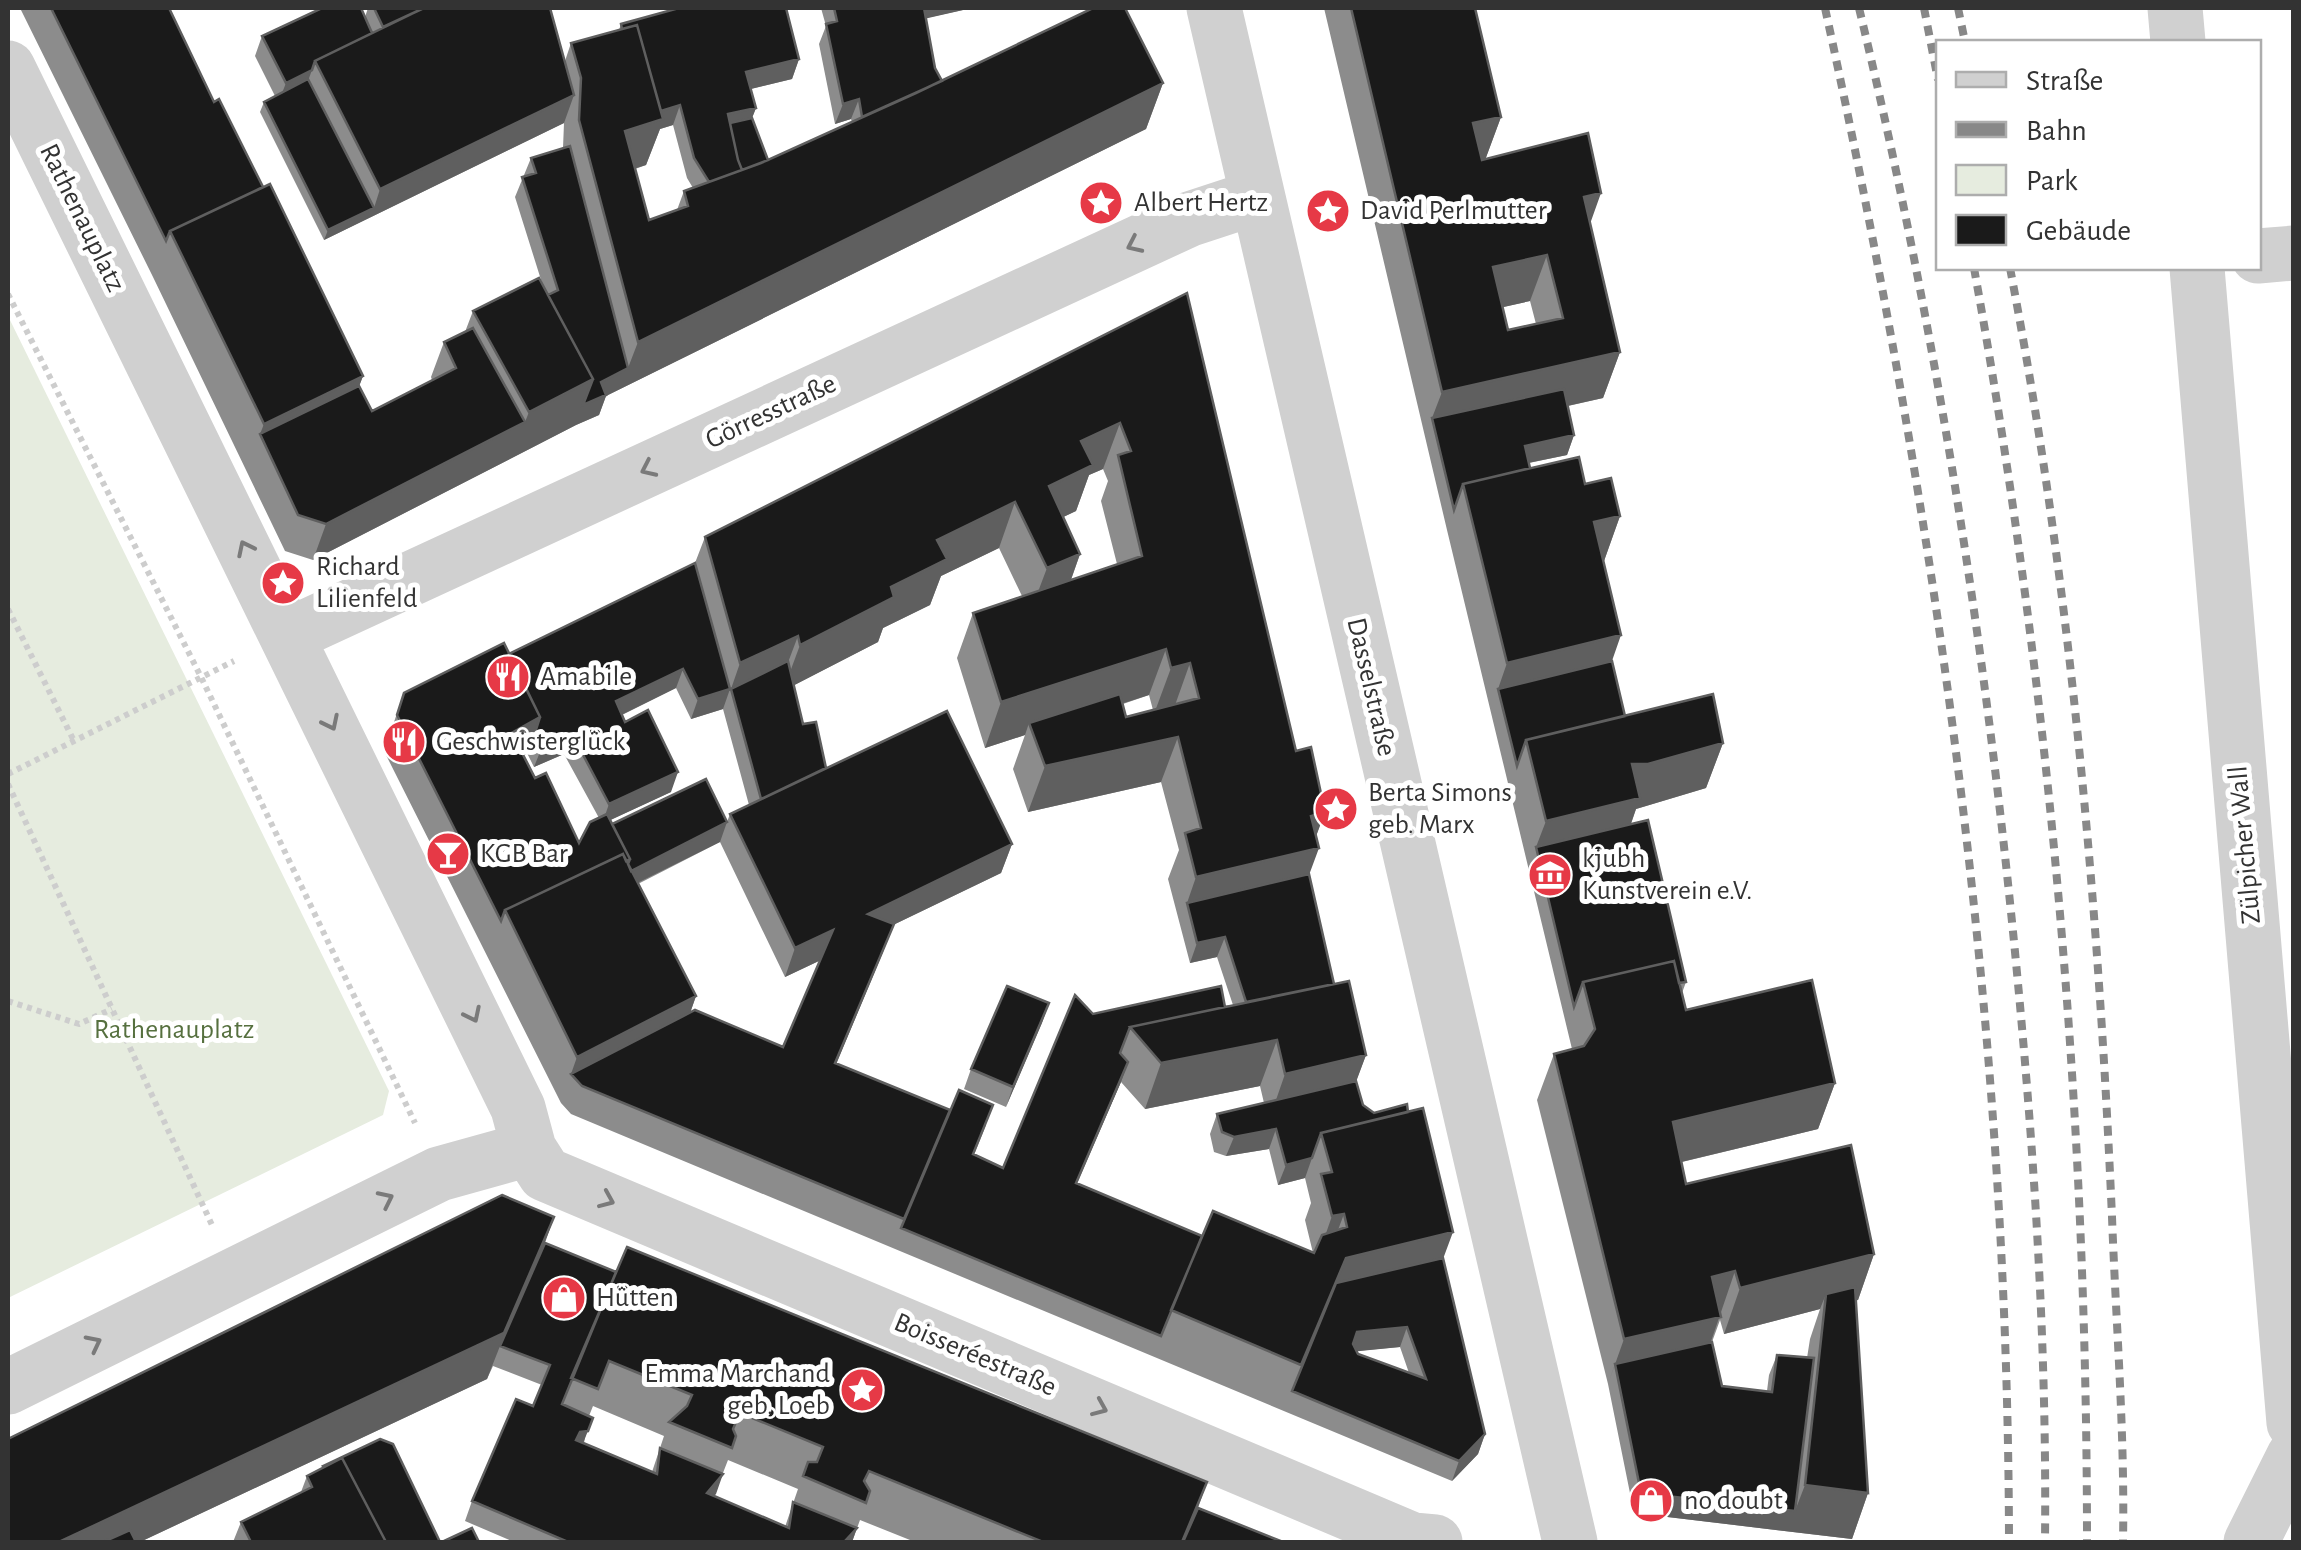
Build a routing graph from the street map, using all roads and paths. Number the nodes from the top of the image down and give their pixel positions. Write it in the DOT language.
graph roads {
  1 [pos="1214,8"];
  2 [pos="2175,8"];
  3 [pos="2178,40"];
  4 [pos="8,68"];
  5 [pos="1257,197"];
  6 [pos="2294,254"];
  7 [pos="2261,256"];
  8 [pos="2196,270"];
  9 [pos="8,294"];
  10 [pos="8,610"];
  11 [pos="288,635"];
  12 [pos="200,676"];
  13 [pos="74,741"];
  14 [pos="8,774"];
  15 [pos="8,784"];
  16 [pos="8,1001"];
  17 [pos="112,1009"];
  18 [pos="529,1149"];
  19 [pos="440,1174"];
  20 [pos="234,1272"];
  21 [pos="8,1387"];
  22 [pos="2294,1423"];
  23 [pos="2294,1456"];
  24 [pos="1435,1542"];
  25 [pos="1570,1542"];
  26 [pos="2251,1542"];
  1 -- 5 [label="street, Dasselstraße"];
  2 -- 3 [label="street"];
  11 -- 4 [label="street, Rathenauplatz, one-way"];
  5 -- 11 [label="street, Görresstraße, one-way"];
  5 -- 25 [label="street, Dasselstraße"];
  6 -- 7 [label="street"];
  8 -- 22 [label="street, Zülpicher Wall"];
  9 -- 12 [label="path"];
  10 -- 13 [label="path"];
  11 -- 12 [label="path"];
  11 -- 18 [label="street, Rathenauplatz, one-way"];
  12 -- 13 [label="path"];
  12 -- 19 [label="path"];
  13 -- 14 [label="path"];
  15 -- 17 [label="path"];
  16 -- 17 [label="path"];
  17 -- 20 [label="path"];
  18 -- 19 [label="street"];
  18 -- 24 [label="street, Boisseréestraße, one-way"];
  20 -- 19 [label="street, one-way"];
  21 -- 20 [label="street, one-way"];
  23 -- 26 [label="street"];
}
